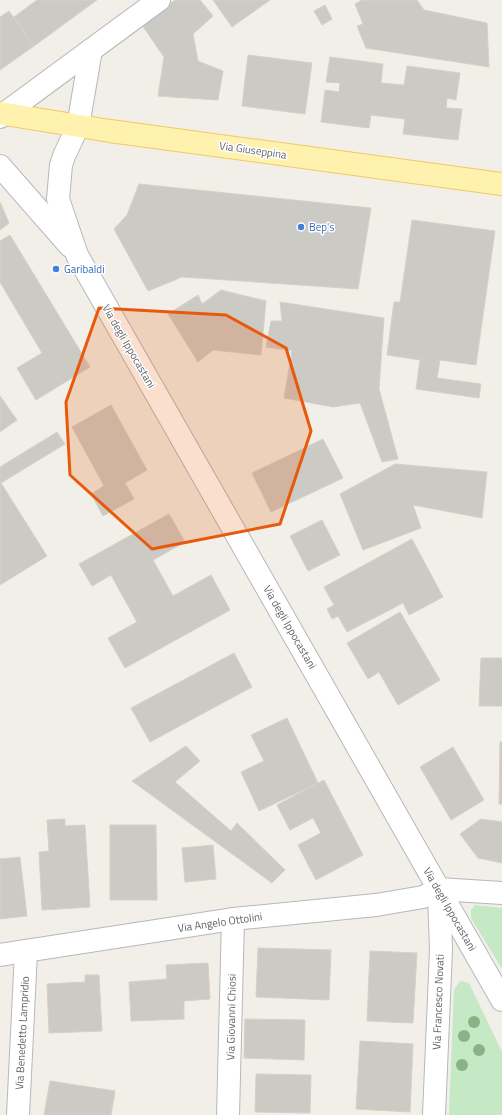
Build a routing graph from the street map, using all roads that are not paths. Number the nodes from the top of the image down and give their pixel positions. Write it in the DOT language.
graph roads {
  1 [pos="159,0"];
  2 [pos="91,50"];
  3 [pos="1,117"];
  4 [pos="78,126"];
  5 [pos="0,166"];
  6 [pos="502,184"];
  7 [pos="77,255"];
  8 [pos="439,889"];
  9 [pos="502,893"];
  10 [pos="233,919"];
  11 [pos="26,952"];
  12 [pos="0,955"];
  13 [pos="502,1000"];
  14 [pos="18,1115"];
  15 [pos="228,1115"];
  16 [pos="434,1115"];
  1 -- 2 [label="street"];
  2 -- 3 [label="street"];
  2 -- 4 [label="street, Via degli Ippocastani"];
  3 -- 4 [label="main road, Via Giuseppina"];
  4 -- 6 [label="main road, Via Giuseppina"];
  4 -- 7 [label="street, Via degli Ippocastani"];
  5 -- 7 [label="street, Via degli Ippocastani"];
  7 -- 8 [label="street, Via degli Ippocastani"];
  8 -- 9 [label="street"];
  8 -- 10 [label="street, Via Angelo Ottolini"];
  8 -- 13 [label="street, Via degli Ippocastani"];
  8 -- 16 [label="street, Via Francesco Novati"];
  10 -- 11 [label="street, Via Angelo Ottolini"];
  10 -- 15 [label="street, Via Giovanni Chiosi"];
  11 -- 12 [label="street, Via Angelo Ottolini"];
  11 -- 14 [label="street, Via Benedetto Lampridio"];
}
